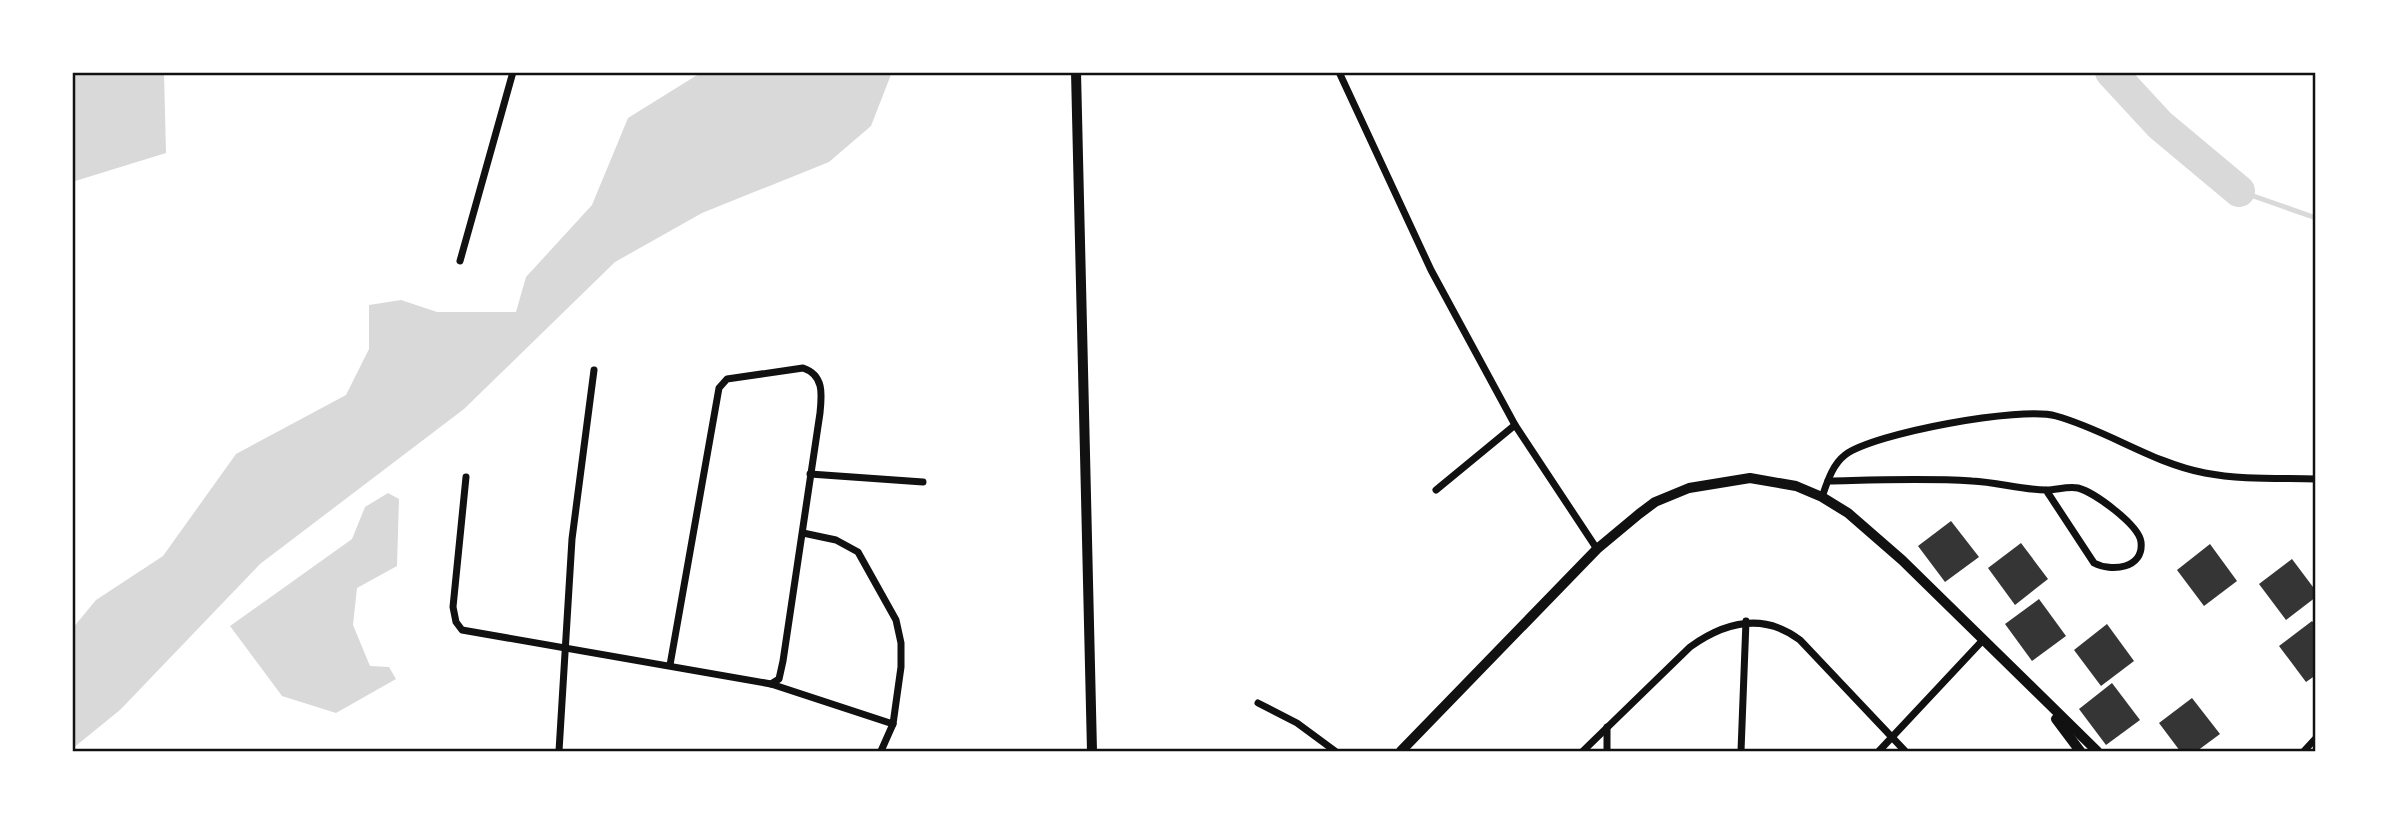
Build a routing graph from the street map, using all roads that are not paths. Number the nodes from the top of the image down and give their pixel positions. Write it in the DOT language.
graph roads {
  1 [pos="513,72"];
  2 [pos="1076,72"];
  3 [pos="1339,72"];
  4 [pos="460,261"];
  5 [pos="594,370"];
  6 [pos="1515,425"];
  7 [pos="810,474"];
  8 [pos="466,477"];
  9 [pos="2316,479"];
  10 [pos="1828,481"];
  11 [pos="923,482"];
  12 [pos="1436,490"];
  13 [pos="2046,490"];
  14 [pos="1822,497"];
  15 [pos="803,533"];
  16 [pos="1597,549"];
  17 [pos="1746,621"];
  18 [pos="1983,640"];
  19 [pos="566,650"];
  20 [pos="670,665"];
  21 [pos="771,684"];
  22 [pos="2041,699"];
  23 [pos="1258,703"];
  24 [pos="893,724"];
  25 [pos="1607,727"];
  26 [pos="1891,738"];
  27 [pos="2316,738"];
  28 [pos="559,751"];
  29 [pos="881,751"];
  30 [pos="1092,751"];
  31 [pos="1335,751"];
  32 [pos="1401,751"];
  33 [pos="1583,751"];
  34 [pos="1607,751"];
  35 [pos="1741,751"];
  36 [pos="1879,751"];
  37 [pos="1905,751"];
  38 [pos="2080,751"];
  39 [pos="2097,751"];
  40 [pos="2304,751"];
  1 -- 4 [label="street"];
  2 -- 30 [label="street"];
  3 -- 6 [label="street"];
  5 -- 19 [label="street"];
  6 -- 12 [label="street"];
  6 -- 16 [label="street"];
  7 -- 11 [label="street"];
  7 -- 15 [label="street"];
  7 -- 20 [label="street"];
  8 -- 19 [label="street"];
  9 -- 10 [label="street"];
  10 -- 13 [label="street"];
  10 -- 14 [label="street"];
  13 -- 13 [label="street"];
  14 -- 16 [label="street"];
  14 -- 18 [label="street"];
  15 -- 21 [label="street"];
  15 -- 24 [label="street"];
  16 -- 32 [label="street"];
  17 -- 25 [label="street"];
  17 -- 26 [label="street"];
  17 -- 35 [label="street"];
  18 -- 22 [label="street"];
  18 -- 26 [label="street"];
  19 -- 20 [label="street"];
  19 -- 28 [label="street"];
  20 -- 21 [label="street"];
  21 -- 24 [label="street"];
  22 -- 38 [label="street"];
  22 -- 39 [label="street"];
  23 -- 31 [label="street"];
  24 -- 29 [label="street"];
  25 -- 33 [label="street"];
  25 -- 34 [label="street"];
  26 -- 36 [label="street"];
  26 -- 37 [label="street"];
  27 -- 40 [label="street"];
}
